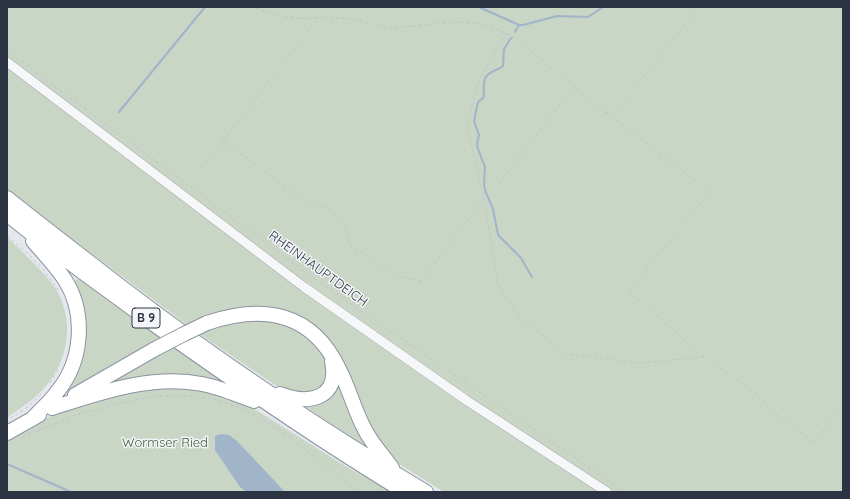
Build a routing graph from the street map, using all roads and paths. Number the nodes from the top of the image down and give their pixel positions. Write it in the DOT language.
graph roads {
  1 [pos="45,7"];
  2 [pos="252,7"];
  3 [pos="699,7"];
  4 [pos="318,18"];
  5 [pos="24,28"];
  6 [pos="506,33"];
  7 [pos="7,51"];
  8 [pos="7,62"];
  9 [pos="573,87"];
  10 [pos="607,113"];
  11 [pos="223,141"];
  12 [pos="198,171"];
  13 [pos="496,188"];
  14 [pos="7,198"];
  15 [pos="484,199"];
  16 [pos="12,218"];
  17 [pos="7,236"];
  18 [pos="61,295"];
  19 [pos="331,355"];
  20 [pos="704,357"];
  21 [pos="60,367"];
  22 [pos="50,384"];
  23 [pos="260,386"];
  24 [pos="46,389"];
  25 [pos="843,406"];
  26 [pos="52,408"];
  27 [pos="277,410"];
  28 [pos="32,419"];
  29 [pos="7,421"];
  30 [pos="7,433"];
  31 [pos="21,438"];
  32 [pos="398,475"];
  33 [pos="359,492"];
  34 [pos="405,492"];
  35 [pos="426,492"];
  36 [pos="606,492"];
  37 [pos="625,492"];
  1 -- 5 [label="path"];
  2 -- 4 [label="path"];
  3 -- 10 [label="path"];
  4 -- 6 [label="path"];
  4 -- 11 [label="path"];
  6 -- 9 [label="path"];
  6 -- 15 [label="path"];
  7 -- 37 [label="path, RHEINHAUPTDEICH"];
  8 -- 36 [label="lane"];
  9 -- 10 [label="path"];
  9 -- 13 [label="path"];
  10 -- 20 [label="path"];
  11 -- 12 [label="path"];
  11 -- 15 [label="path"];
  14 -- 23 [label="highway, B 9"];
  15 -- 20 [label="path"];
  16 -- 27 [label="highway, B 9"];
  16 -- 28 [label="highway"];
  17 -- 18 [label="path"];
  19 -- 23 [label="highway"];
  19 -- 26 [label="highway, bridge"];
  19 -- 32 [label="highway"];
  20 -- 25 [label="path"];
  21 -- 22 [label="path"];
  23 -- 32 [label="highway, B 9"];
  24 -- 29 [label="path"];
  26 -- 27 [label="highway"];
  26 -- 28 [label="highway"];
  27 -- 34 [label="highway, B 9"];
  28 -- 30 [label="highway"];
  31 -- 33 [label="path"];
  32 -- 35 [label="highway, B 9"];
}
